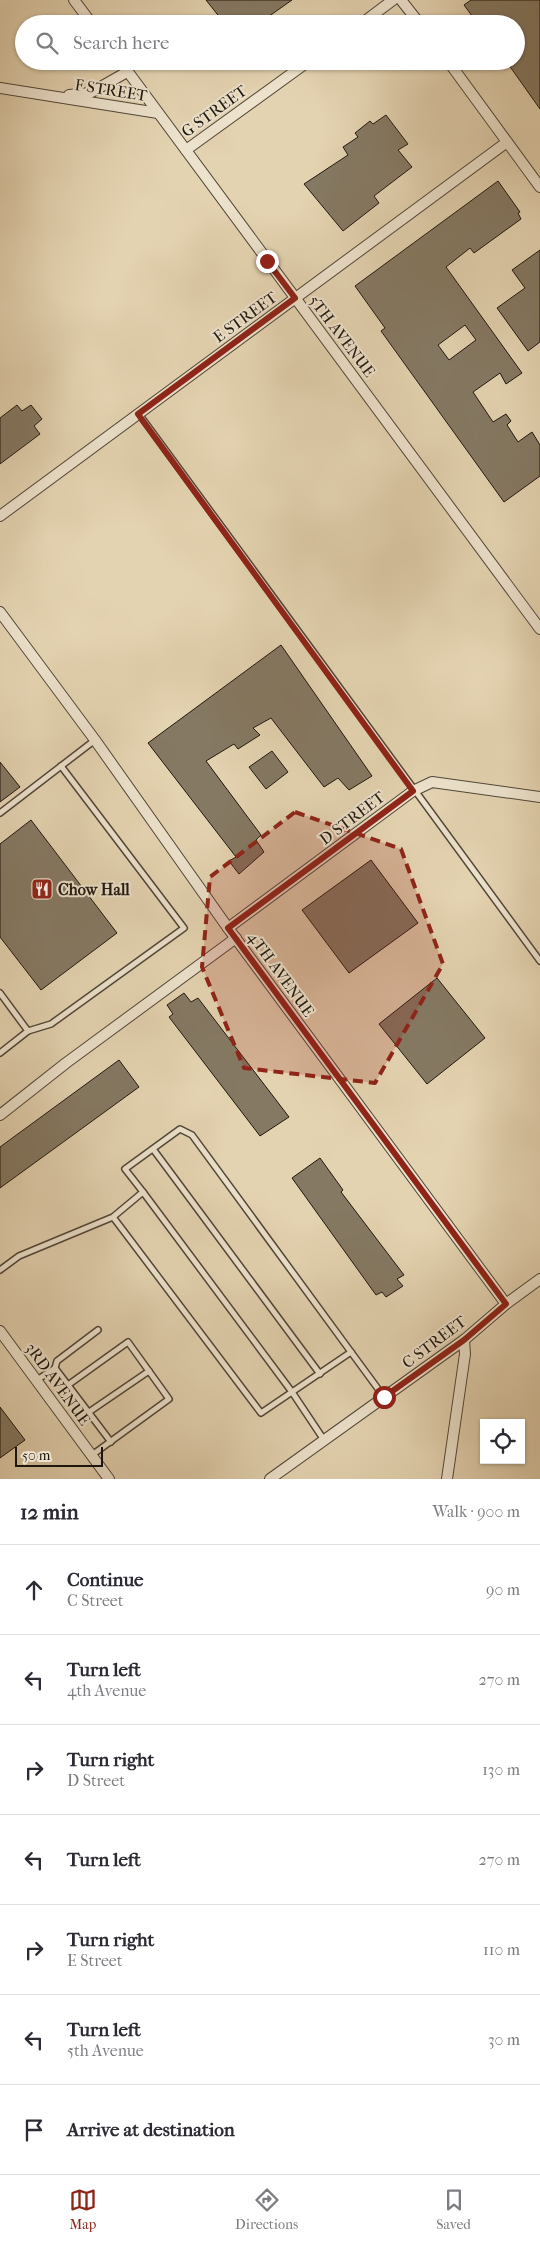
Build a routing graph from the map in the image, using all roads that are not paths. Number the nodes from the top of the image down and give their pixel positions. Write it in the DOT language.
graph roads {
  1 [pos="74,0"];
  2 [pos="393,0"];
  3 [pos="401,0"];
  4 [pos="85,15"];
  5 [pos="372,15"];
  6 [pos="413,15"];
  7 [pos="297,70"];
  8 [pos="455,70"];
  9 [pos="127,72"];
  10 [pos="0,88"];
  11 [pos="58,97"];
  12 [pos="158,113"];
  13 [pos="507,142"];
  14 [pos="186,150"];
  15 [pos="540,187"];
  16 [pos="295,298"];
  17 [pos="138,414"];
  18 [pos="0,516"];
  19 [pos="0,612"];
  20 [pos="540,629"];
  21 [pos="95,740"];
  22 [pos="60,766"];
  23 [pos="413,791"];
  24 [pos="540,797"];
  25 [pos="0,813"];
  26 [pos="228,928"];
  27 [pos="236,938"];
  28 [pos="540,961"];
  29 [pos="0,993"];
  30 [pos="28,1031"];
  31 [pos="0,1045"];
  32 [pos="2,1051"];
  33 [pos="0,1115"];
  34 [pos="153,1149"];
  35 [pos="144,1192"];
  36 [pos="113,1217"];
  37 [pos="0,1270"];
  38 [pos="540,1279"];
  39 [pos="506,1304"];
  40 [pos="98,1330"];
  41 [pos="0,1331"];
  42 [pos="464,1340"];
  43 [pos="351,1352"];
  44 [pos="55,1368"];
  45 [pos="149,1371"];
  46 [pos="320,1374"];
  47 [pos="37,1380"];
  48 [pos="68,1385"];
  49 [pos="292,1392"];
  50 [pos="384,1397"];
  51 [pos="89,1412"];
  52 [pos="324,1440"];
  53 [pos="111,1442"];
  54 [pos="92,1455"];
  55 [pos="110,1479"];
  56 [pos="270,1479"];
  57 [pos="447,1479"];
  1 -- 4 [label="street"];
  2 -- 5 [label="street"];
  3 -- 6 [label="street"];
  7 -- 14 [label="street, G STREET"];
  8 -- 13 [label="street"];
  9 -- 11 [label="street"];
  9 -- 12 [label="street, 5TH AVENUE"];
  10 -- 11 [label="street, F STREET"];
  11 -- 12 [label="street, F STREET"];
  12 -- 14 [label="street, 5TH AVENUE"];
  13 -- 15 [label="street"];
  13 -- 16 [label="street, E STREET"];
  14 -- 16 [label="street, 5TH AVENUE"];
  16 -- 17 [label="street, E STREET"];
  16 -- 20 [label="street, 5TH AVENUE"];
  17 -- 18 [label="street, E STREET"];
  17 -- 23 [label="lane"];
  19 -- 21 [label="street, 4TH AVENUE"];
  21 -- 22 [label="lane"];
  21 -- 26 [label="street, 4TH AVENUE"];
  22 -- 25 [label="lane"];
  22 -- 30 [label="lane"];
  23 -- 24 [label="street, D STREET"];
  23 -- 26 [label="street, D STREET"];
  23 -- 28 [label="lane"];
  26 -- 27 [label="street, 4TH AVENUE"];
  27 -- 33 [label="street"];
  27 -- 39 [label="street, 4TH AVENUE"];
  29 -- 30 [label="lane"];
  30 -- 32 [label="lane"];
  31 -- 32 [label="lane"];
  34 -- 35 [label="lane"];
  34 -- 43 [label="lane"];
  34 -- 46 [label="lane"];
  35 -- 36 [label="lane"];
  35 -- 49 [label="lane"];
  36 -- 37 [label="lane"];
  36 -- 49 [label="lane"];
  38 -- 39 [label="street, C STREET"];
  39 -- 42 [label="street, C STREET"];
  40 -- 44 [label="lane"];
  41 -- 47 [label="street, 3RD AVENUE"];
  42 -- 50 [label="street, C STREET"];
  42 -- 57 [label="street"];
  43 -- 46 [label="lane"];
  43 -- 50 [label="lane"];
  44 -- 47 [label="lane"];
  44 -- 48 [label="lane"];
  45 -- 48 [label="lane"];
  45 -- 51 [label="lane"];
  45 -- 53 [label="lane"];
  46 -- 49 [label="lane"];
  47 -- 54 [label="street, 3RD AVENUE"];
  48 -- 51 [label="lane"];
  49 -- 52 [label="lane"];
  50 -- 52 [label="street, C STREET"];
  51 -- 53 [label="lane"];
  52 -- 56 [label="street, C STREET"];
  53 -- 54 [label="lane"];
  54 -- 55 [label="street, 3RD AVENUE"];
}
